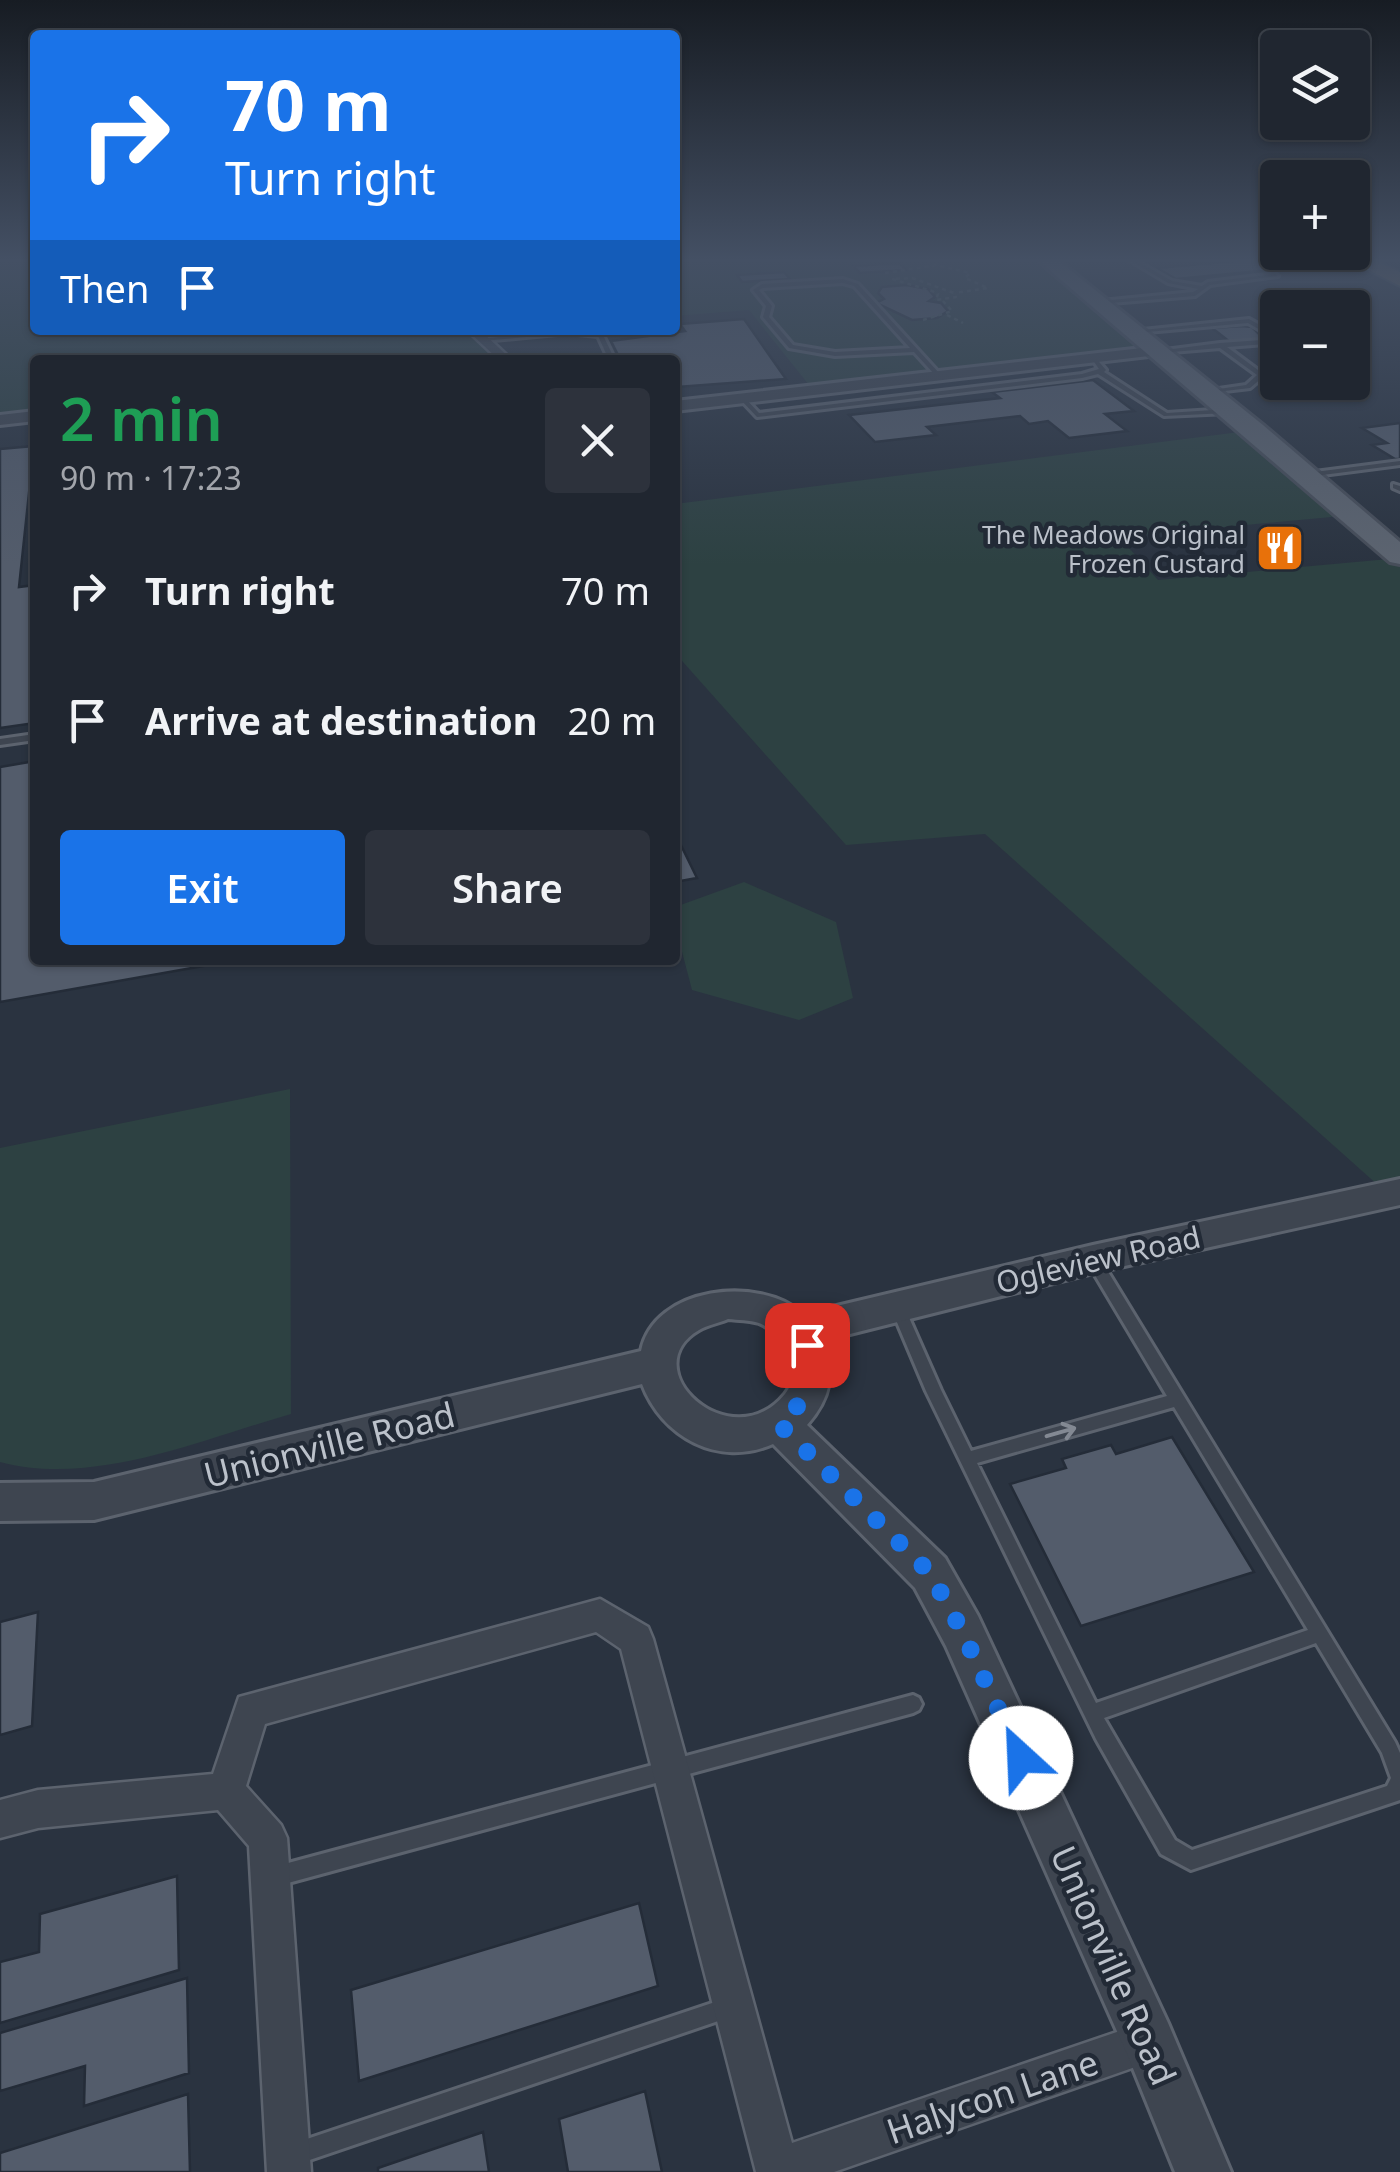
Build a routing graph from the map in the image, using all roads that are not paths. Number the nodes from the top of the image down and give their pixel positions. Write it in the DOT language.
graph roads {
  1 [pos="926,362"];
  2 [pos="1103,362"];
  3 [pos="1174,362"];
  4 [pos="1095,364"];
  5 [pos="938,375"];
  6 [pos="1260,376"];
  7 [pos="1204,388"];
  8 [pos="743,399"];
  9 [pos="680,405"];
  10 [pos="1232,410"];
  11 [pos="30,417"];
  12 [pos="5,421"];
  13 [pos="1400,463"];
  14 [pos="1307,475"];
  15 [pos="1399,554"];
  16 [pos="30,738"];
  17 [pos="0,742"];
  18 [pos="1400,1192"];
  19 [pos="1092,1259"];
  20 [pos="898,1306"];
  21 [pos="796,1331"];
  22 [pos="655,1364"];
  23 [pos="1175,1400"];
  24 [pos="779,1424"];
  25 [pos="967,1459"];
  26 [pos="0,1502"];
  27 [pos="1319,1634"];
  28 [pos="912,1704"];
  29 [pos="1092,1713"];
  30 [pos="671,1770"];
  31 [pos="226,1791"];
  32 [pos="0,1819"];
  33 [pos="270,1878"];
  34 [pos="734,2006"];
  35 [pos="1149,2042"];
  36 [pos="288,2164"];
  37 [pos="778,2171"];
  38 [pos="1204,2172"];
  1 -- 5 [label="lane"];
  2 -- 4 [label="street"];
  3 -- 7 [label="main road"];
  4 -- 5 [label="street"];
  4 -- 8 [label="lane"];
  4 -- 10 [label="lane"];
  5 -- 8 [label="street"];
  6 -- 7 [label="lane"];
  7 -- 10 [label="main road"];
  8 -- 9 [label="street"];
  10 -- 14 [label="main road"];
  11 -- 12 [label="street"];
  13 -- 14 [label="lane"];
  14 -- 15 [label="main road"];
  16 -- 17 [label="lane"];
  18 -- 19 [label="street, Ogleview Road"];
  19 -- 20 [label="street, Ogleview Road"];
  19 -- 23 [label="lane"];
  20 -- 21 [label="street, Ogleview Road"];
  20 -- 25 [label="lane"];
  21 -- 22 [label="street"];
  21 -- 24 [label="street"];
  22 -- 24 [label="street"];
  22 -- 26 [label="street, Unionville Road"];
  25 -- 23 [label="lane, one-way"];
  23 -- 27 [label="lane"];
  24 -- 35 [label="street, Unionville Road"];
  25 -- 29 [label="lane"];
  27 -- 29 [label="lane"];
  27 -- 29 [label="lane"];
  28 -- 30 [label="lane"];
  30 -- 31 [label="street"];
  30 -- 33 [label="lane"];
  30 -- 34 [label="street"];
  31 -- 32 [label="street"];
  31 -- 33 [label="street"];
  33 -- 36 [label="street"];
  34 -- 36 [label="lane"];
  34 -- 37 [label="street"];
  35 -- 37 [label="street, Halycon Lane"];
  35 -- 38 [label="street, Unionville Road"];
}
